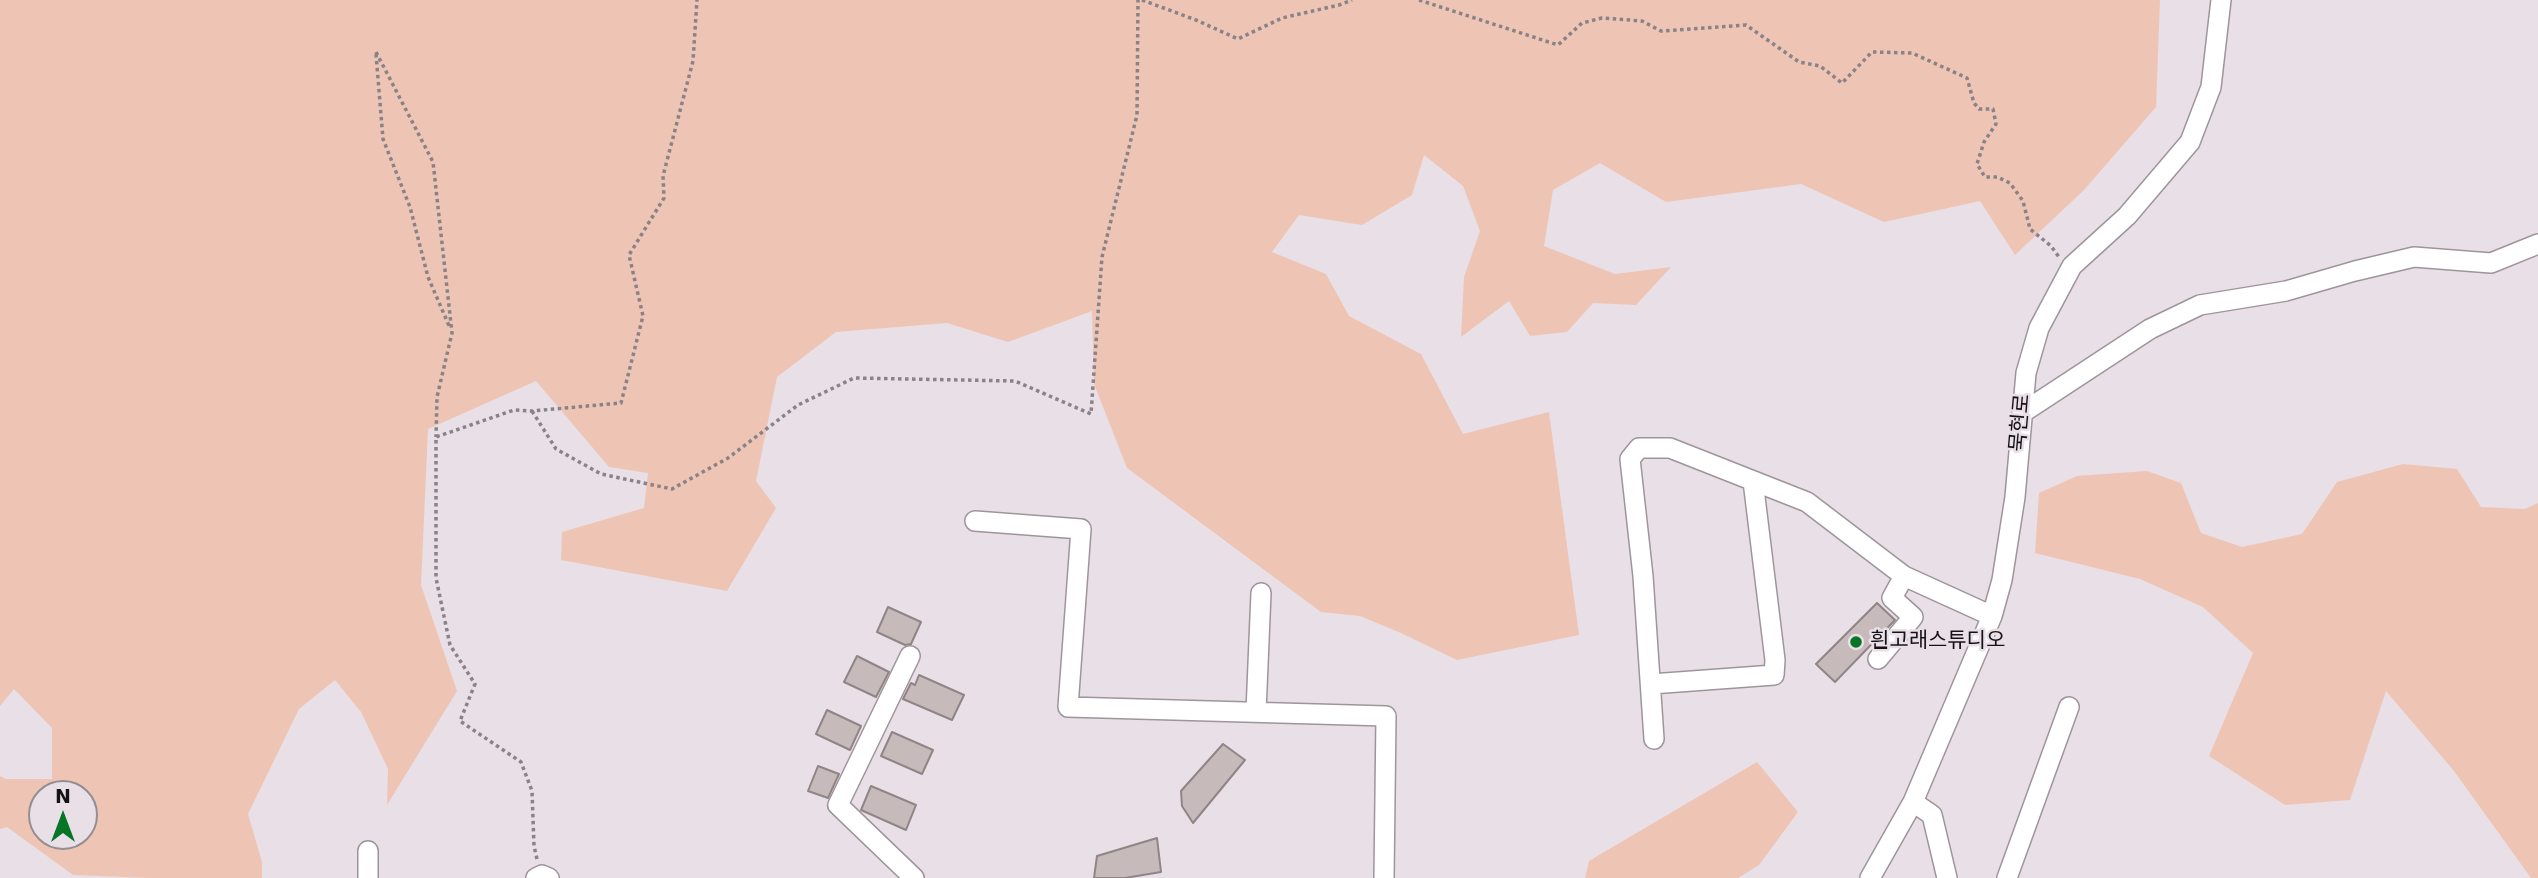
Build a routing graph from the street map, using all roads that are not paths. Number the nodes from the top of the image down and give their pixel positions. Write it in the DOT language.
graph roads {
  1 [pos="2221,0"];
  2 [pos="2538,244"];
  3 [pos="2022,414"];
  4 [pos="1753,481"];
  5 [pos="975,521"];
  6 [pos="1904,576"];
  7 [pos="1261,593"];
  8 [pos="1992,616"];
  9 [pos="910,656"];
  10 [pos="1878,659"];
  11 [pos="1651,684"];
  12 [pos="2069,707"];
  13 [pos="1256,712"];
  14 [pos="1654,739"];
  15 [pos="1913,802"];
  16 [pos="368,851"];
  17 [pos="368,878"];
  18 [pos="914,878"];
  19 [pos="1384,878"];
  20 [pos="1870,878"];
  21 [pos="1947,878"];
  22 [pos="2007,878"];
  1 -- 3 [label="street, 묵현로"];
  2 -- 3 [label="street"];
  3 -- 8 [label="street, 묵현로"];
  4 -- 6 [label="street"];
  4 -- 11 [label="street"];
  4 -- 11 [label="street"];
  5 -- 13 [label="street"];
  6 -- 8 [label="street"];
  6 -- 10 [label="street"];
  7 -- 13 [label="street"];
  8 -- 15 [label="street, 묵현로"];
  9 -- 18 [label="street"];
  11 -- 14 [label="street"];
  12 -- 22 [label="street"];
  13 -- 19 [label="street"];
  15 -- 20 [label="street, 묵현로"];
  15 -- 21 [label="street"];
  16 -- 17 [label="street"];
}
